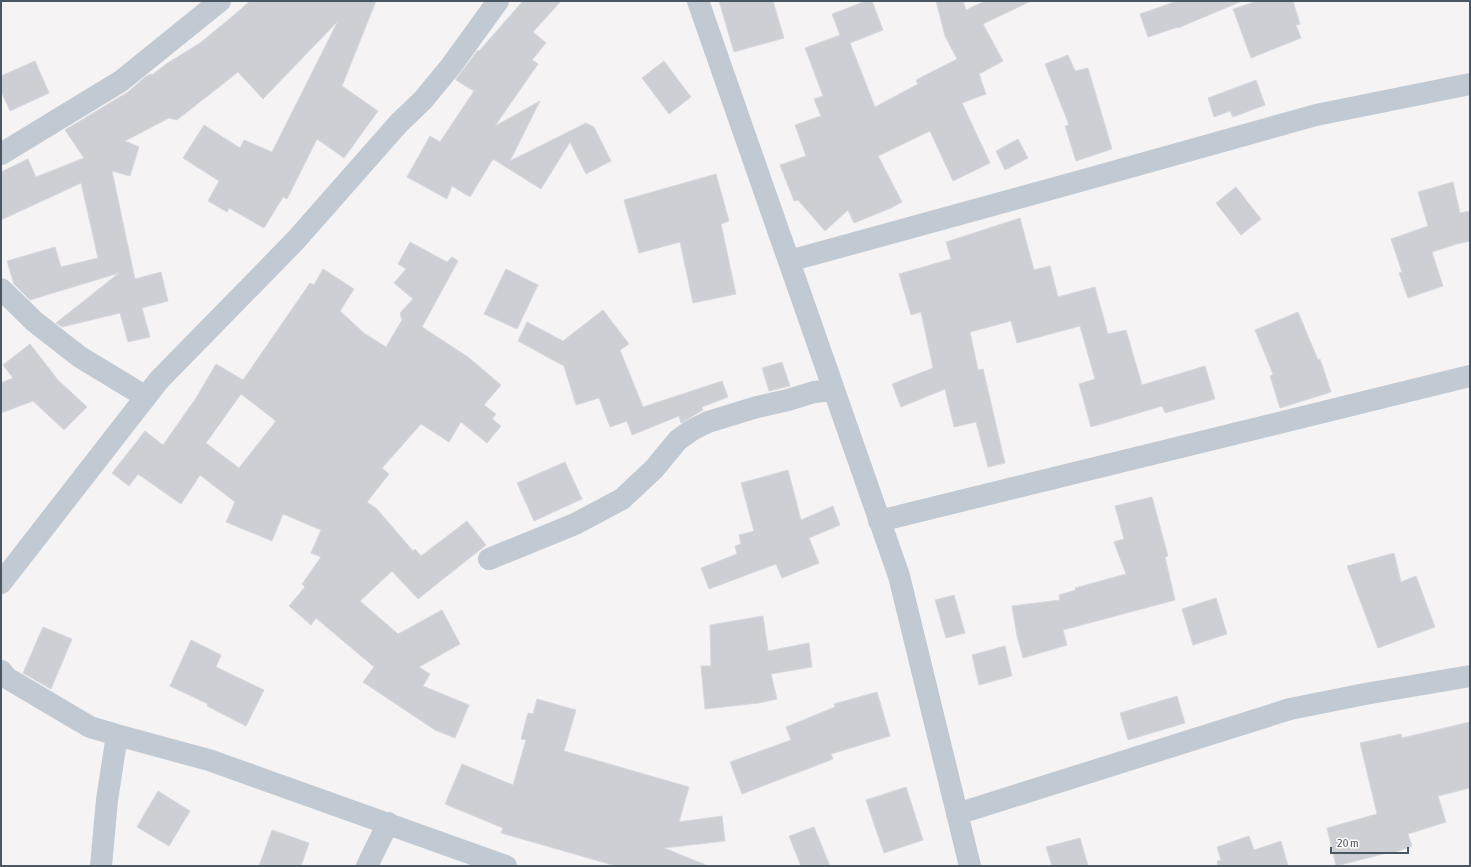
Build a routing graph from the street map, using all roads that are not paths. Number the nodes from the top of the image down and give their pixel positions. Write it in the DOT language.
graph roads {
  1 [pos="220,1"];
  2 [pos="498,1"];
  3 [pos="698,1"];
  4 [pos="1470,84"];
  5 [pos="1,154"];
  6 [pos="789,261"];
  7 [pos="1,289"];
  8 [pos="1470,376"];
  9 [pos="834,390"];
  10 [pos="146,397"];
  11 [pos="879,521"];
  12 [pos="489,559"];
  13 [pos="1,583"];
  14 [pos="1,671"];
  15 [pos="1470,676"];
  16 [pos="117,736"];
  17 [pos="957,814"];
  18 [pos="388,823"];
  19 [pos="102,866"];
  20 [pos="367,866"];
  21 [pos="506,866"];
  22 [pos="970,866"];
  1 -- 5 [label="street"];
  2 -- 10 [label="street"];
  3 -- 6 [label="street"];
  4 -- 6 [label="street"];
  6 -- 9 [label="street"];
  7 -- 10 [label="street"];
  8 -- 11 [label="street"];
  9 -- 11 [label="street"];
  9 -- 12 [label="street"];
  10 -- 13 [label="street"];
  11 -- 17 [label="street"];
  14 -- 16 [label="street"];
  15 -- 17 [label="street"];
  16 -- 18 [label="street"];
  16 -- 19 [label="street"];
  17 -- 22 [label="street"];
  18 -- 20 [label="street"];
  18 -- 21 [label="street"];
}
